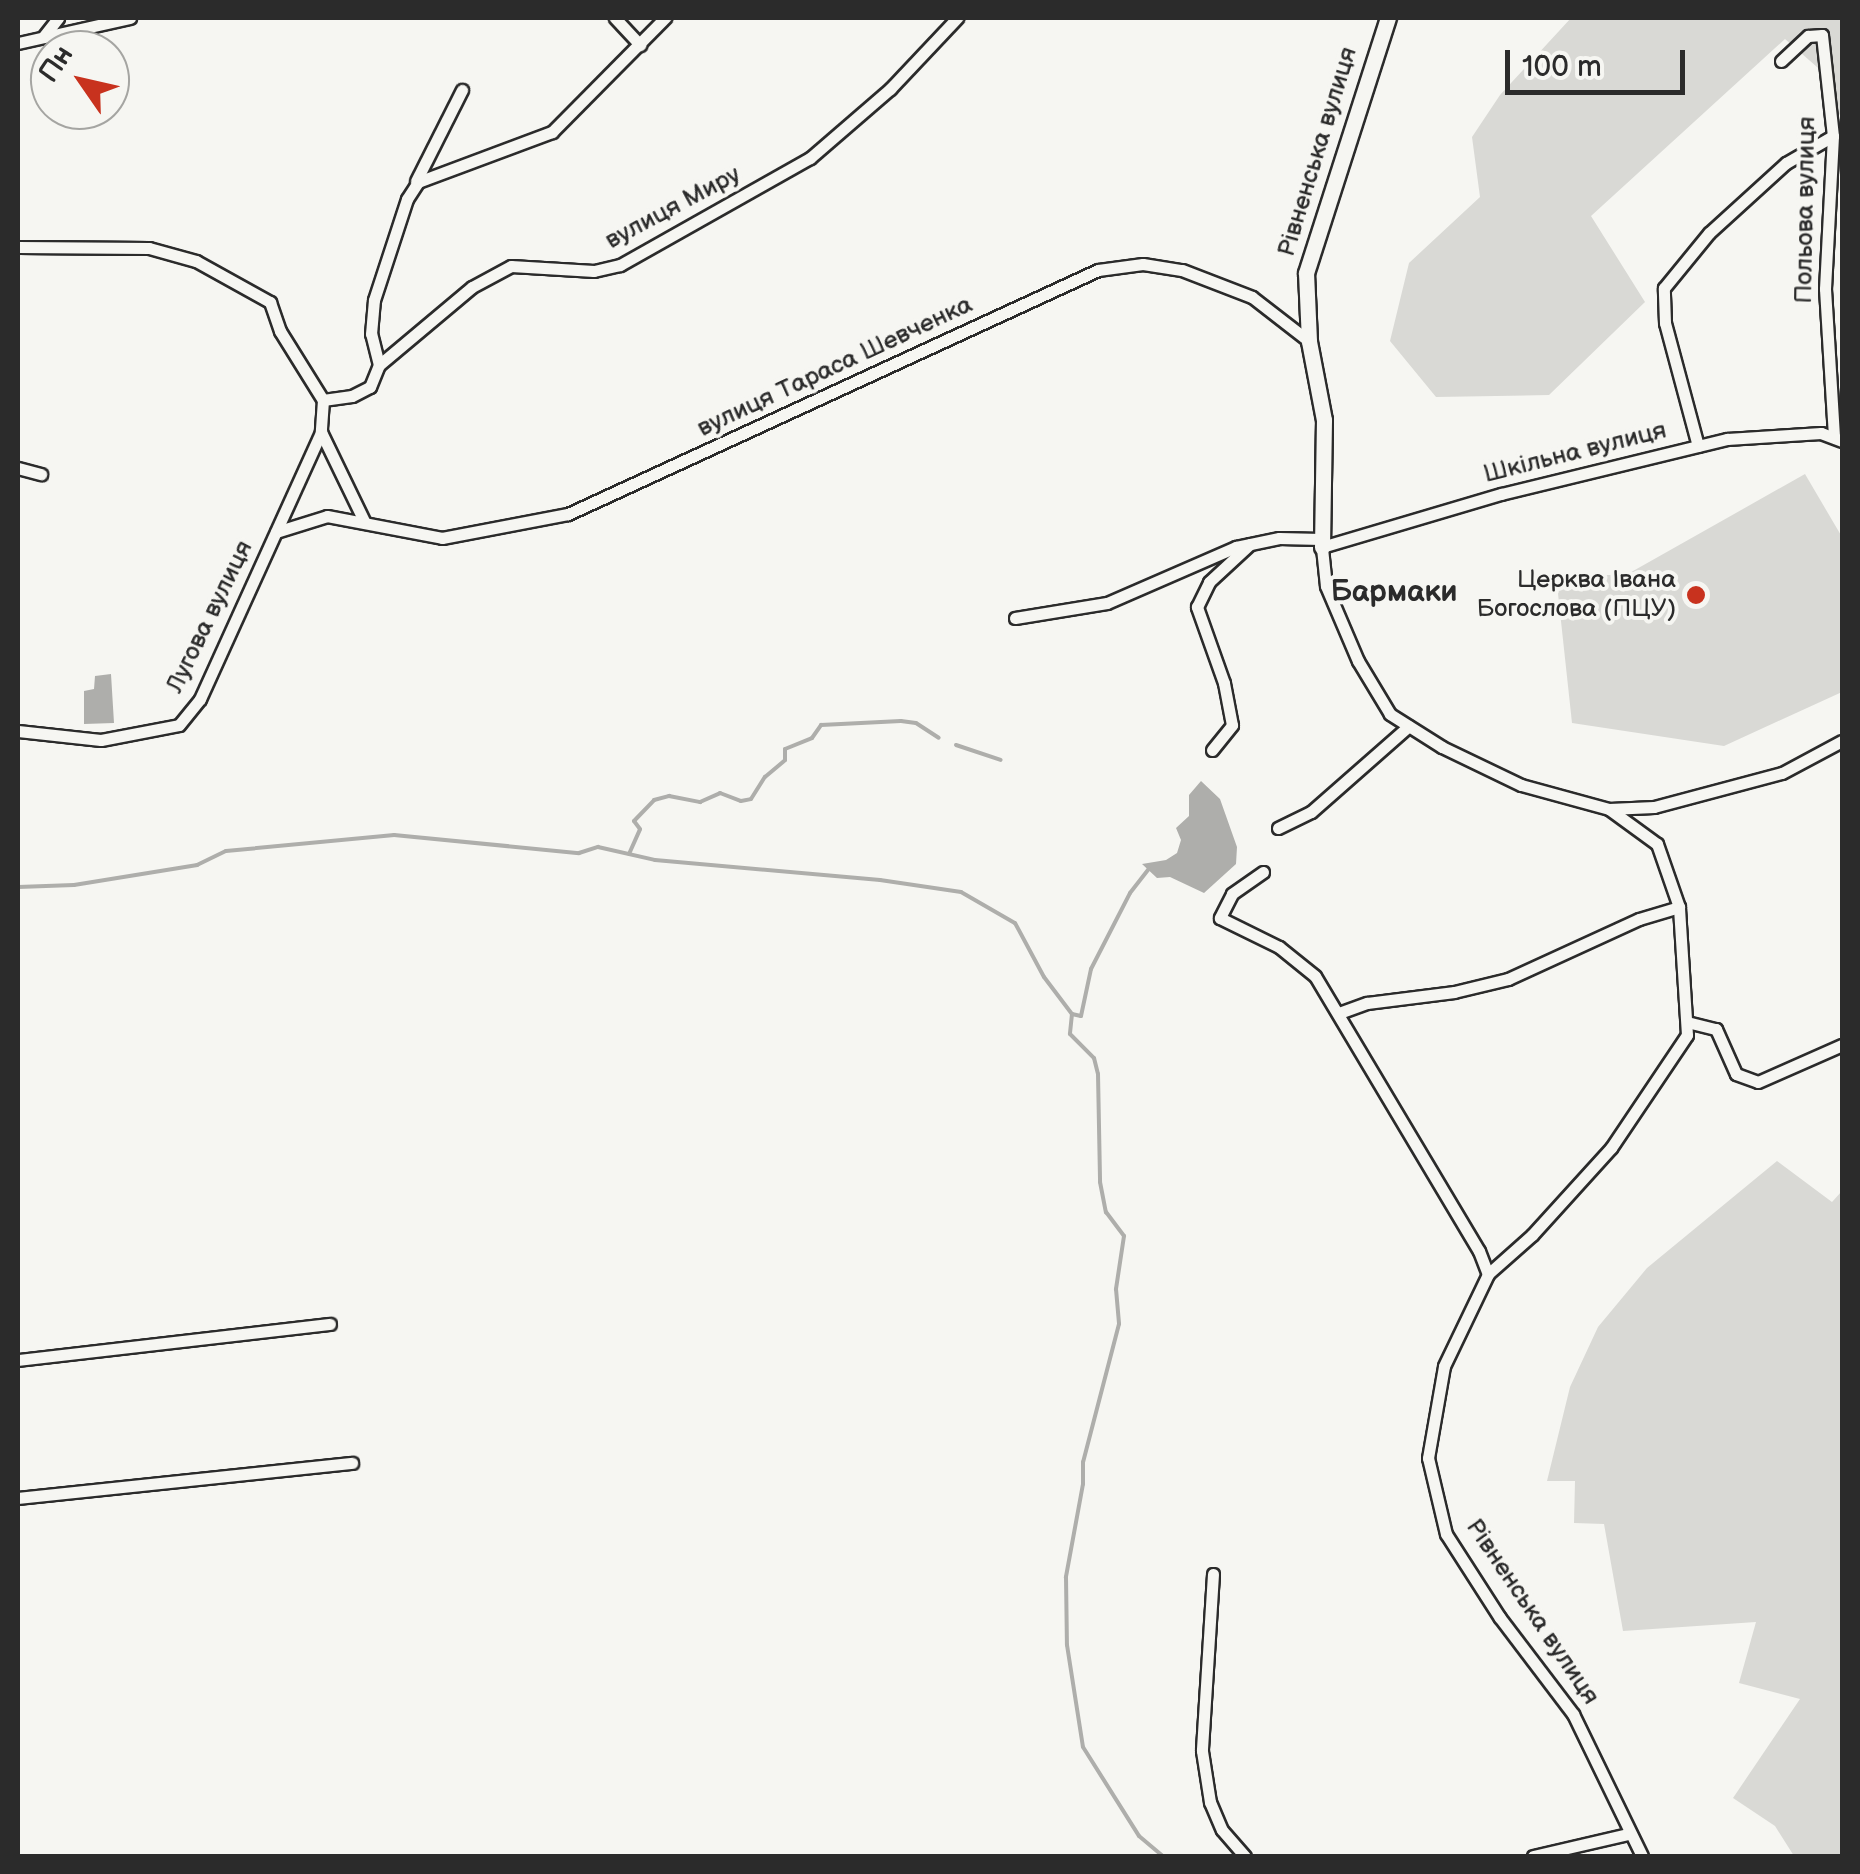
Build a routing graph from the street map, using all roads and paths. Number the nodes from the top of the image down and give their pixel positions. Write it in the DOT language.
graph roads {
  1 [pos="130,18"];
  2 [pos="615,18"];
  3 [pos="664,18"];
  4 [pos="957,18"];
  5 [pos="1388,18"];
  6 [pos="73,30"];
  7 [pos="640,45"];
  8 [pos="1781,61"];
  9 [pos="462,90"];
  10 [pos="1834,136"];
  11 [pos="412,189"];
  12 [pos="18,247"];
  13 [pos="1309,341"];
  14 [pos="379,365"];
  15 [pos="322,400"];
  16 [pos="321,432"];
  17 [pos="1838,439"];
  18 [pos="1698,446"];
  19 [pos="18,468"];
  20 [pos="41,474"];
  21 [pos="364,523"];
  22 [pos="276,532"];
  23 [pos="1322,543"];
  24 [pos="1250,544"];
  25 [pos="1015,618"];
  26 [pos="1409,726"];
  27 [pos="18,732"];
  28 [pos="1842,741"];
  29 [pos="1212,750"];
  30 [pos="1609,809"];
  31 [pos="1278,828"];
  32 [pos="1262,872"];
  33 [pos="1678,907"];
  34 [pos="1339,1013"];
  35 [pos="1687,1022"];
  36 [pos="1842,1046"];
  37 [pos="1488,1274"];
  38 [pos="330,1324"];
  39 [pos="18,1360"];
  40 [pos="352,1462"];
  41 [pos="18,1498"];
  42 [pos="1213,1574"];
  43 [pos="1628,1834"];
  44 [pos="1245,1856"];
  45 [pos="1534,1856"];
  46 [pos="1642,1856"];
  1 -- 6 [label="street"];
  2 -- 7 [label="street"];
  3 -- 7 [label="street"];
  4 -- 14 [label="street, вулиця Миру"];
  5 -- 13 [label="street, Рівненська вулиця"];
  7 -- 11 [label="street"];
  8 -- 10 [label="street, Польова вулиця"];
  9 -- 11 [label="street"];
  10 -- 17 [label="street, Польова вулиця"];
  10 -- 18 [label="street"];
  11 -- 14 [label="street"];
  12 -- 15 [label="street"];
  13 -- 21 [label="street, вулиця Тараса Шевченка"];
  13 -- 23 [label="street, Рівненська вулиця"];
  14 -- 15 [label="street, вулиця Миру"];
  15 -- 16 [label="street"];
  16 -- 21 [label="street"];
  16 -- 22 [label="street, Лугова вулиця"];
  17 -- 18 [label="street, Шкільна вулиця"];
  18 -- 23 [label="street, Шкільна вулиця"];
  19 -- 20 [label="street"];
  21 -- 22 [label="street, вулиця Тараса Шевченка"];
  22 -- 27 [label="street, Лугова вулиця"];
  23 -- 24 [label="street, Шкільна вулиця"];
  23 -- 26 [label="street, Рівненська вулиця"];
  24 -- 25 [label="street, Шкільна вулиця"];
  24 -- 29 [label="street"];
  26 -- 30 [label="street, Рівненська вулиця"];
  26 -- 31 [label="street"];
  28 -- 30 [label="street"];
  30 -- 33 [label="street, Рівненська вулиця"];
  32 -- 34 [label="street"];
  33 -- 34 [label="street"];
  33 -- 35 [label="street, Рівненська вулиця"];
  34 -- 37 [label="street"];
  35 -- 36 [label="street"];
  35 -- 37 [label="street, Рівненська вулиця"];
  37 -- 43 [label="street, Рівненська вулиця"];
  38 -- 39 [label="street"];
  40 -- 41 [label="street"];
  42 -- 44 [label="street"];
  43 -- 45 [label="street"];
  43 -- 46 [label="street, Рівненська вулиця"];
}
